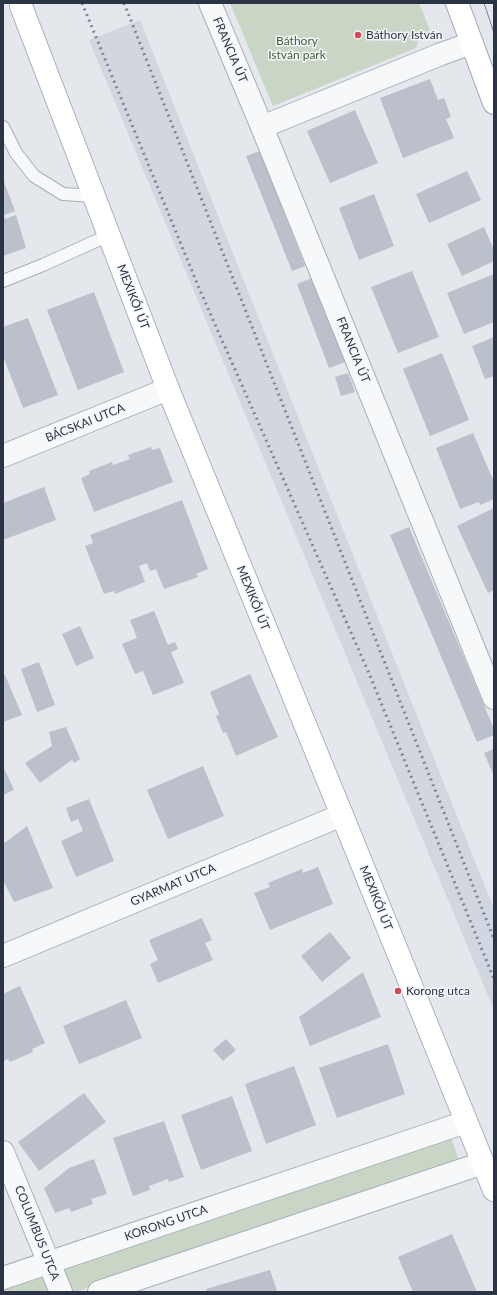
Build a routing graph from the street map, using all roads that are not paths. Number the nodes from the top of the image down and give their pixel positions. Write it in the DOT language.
graph roads {
  1 [pos="210,3"];
  2 [pos="457,3"];
  3 [pos="18,6"];
  4 [pos="472,43"];
  5 [pos="494,103"];
  6 [pos="3,127"];
  7 [pos="262,127"];
  8 [pos="94,196"];
  9 [pos="109,235"];
  10 [pos="3,281"];
  11 [pos="168,389"];
  12 [pos="3,456"];
  13 [pos="494,698"];
  14 [pos="342,815"];
  15 [pos="3,956"];
  16 [pos="466,1122"];
  17 [pos="3,1152"];
  18 [pos="483,1163"];
  19 [pos="494,1190"];
  20 [pos="50,1262"];
  21 [pos="3,1278"];
  22 [pos="61,1292"];
  23 [pos="99,1292"];
  1 -- 7 [label="street, FRANCIA ÚT"];
  2 -- 4 [label="street"];
  3 -- 8 [label="street, MEXIKÓI ÚT"];
  4 -- 5 [label="street"];
  4 -- 7 [label="street"];
  6 -- 8 [label="lane"];
  7 -- 13 [label="street, FRANCIA ÚT"];
  8 -- 9 [label="street, MEXIKÓI ÚT"];
  9 -- 10 [label="lane"];
  9 -- 11 [label="street, MEXIKÓI ÚT"];
  11 -- 12 [label="street, BÁCSKAI UTCA"];
  11 -- 14 [label="street, MEXIKÓI ÚT"];
  14 -- 15 [label="street, GYARMAT UTCA"];
  14 -- 16 [label="street, MEXIKÓI ÚT"];
  16 -- 18 [label="street, MEXIKÓI ÚT"];
  16 -- 20 [label="street, KORONG UTCA"];
  17 -- 20 [label="street, COLUMBUS UTCA"];
  18 -- 19 [label="street, MEXIKÓI ÚT"];
  18 -- 23 [label="street"];
  20 -- 21 [label="street, KORONG UTCA"];
  20 -- 22 [label="street, COLUMBUS UTCA"];
}
